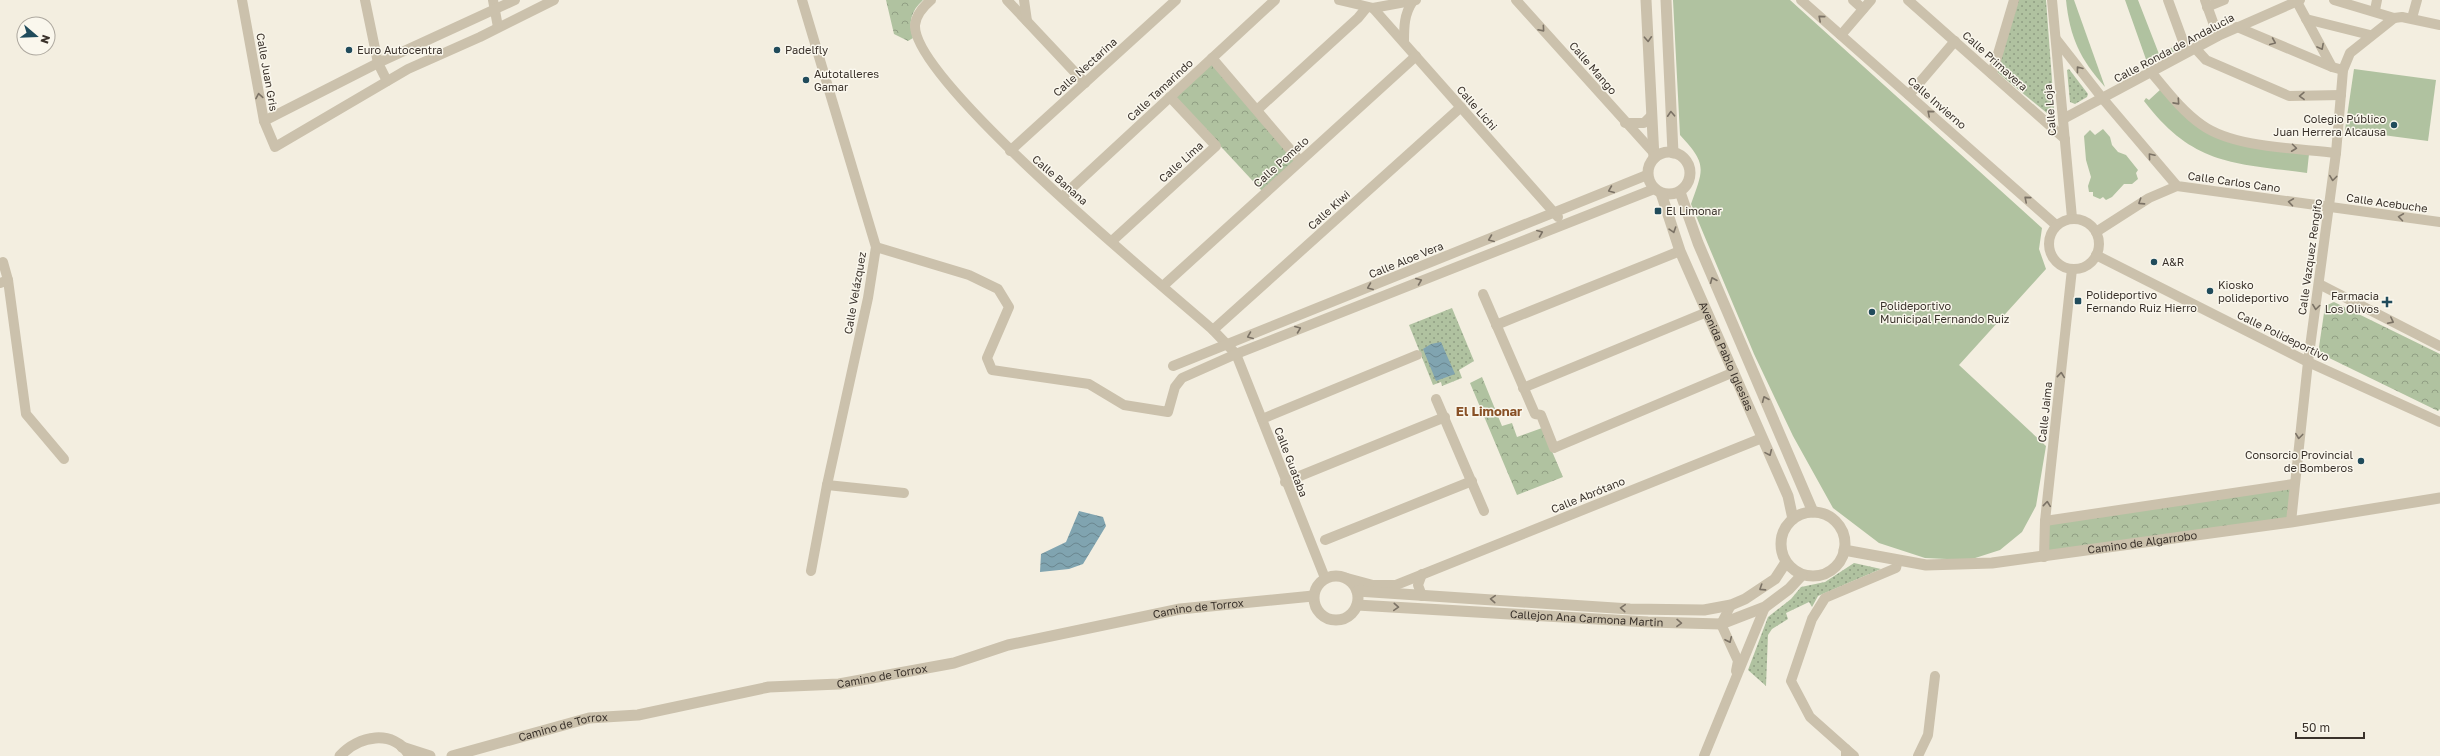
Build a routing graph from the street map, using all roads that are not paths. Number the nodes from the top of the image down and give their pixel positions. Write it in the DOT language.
graph roads {
  1 [pos="242,0"];
  2 [pos="365,0"];
  3 [pos="515,0"];
  4 [pos="554,0"];
  5 [pos="802,0"];
  6 [pos="931,0"];
  7 [pos="1007,0"];
  8 [pos="1024,0"];
  9 [pos="1176,0"];
  10 [pos="1275,0"];
  11 [pos="1339,0"];
  12 [pos="1415,0"];
  13 [pos="1516,0"];
  14 [pos="1646,0"];
  15 [pos="1666,0"];
  16 [pos="1801,0"];
  17 [pos="1853,0"];
  18 [pos="1871,0"];
  19 [pos="1908,0"];
  20 [pos="2014,0"];
  21 [pos="2052,0"];
  22 [pos="2168,0"];
  23 [pos="2224,0"];
  24 [pos="2377,0"];
  25 [pos="2417,0"];
  26 [pos="2299,1"];
  27 [pos="2340,1"];
  28 [pos="2206,3"];
  29 [pos="1918,4"];
  30 [pos="494,5"];
  31 [pos="1370,7"];
  32 [pos="1863,9"];
  33 [pos="2375,10"];
  34 [pos="2394,18"];
  35 [pos="2412,18"];
  36 [pos="2306,19"];
  37 [pos="1026,21"];
  38 [pos="2440,25"];
  39 [pos="498,27"];
  40 [pos="2237,27"];
  41 [pos="1841,35"];
  42 [pos="2370,35"];
  43 [pos="2218,36"];
  44 [pos="2056,39"];
  45 [pos="1955,41"];
  46 [pos="1404,42"];
  47 [pos="2191,50"];
  48 [pos="1416,56"];
  49 [pos="1212,58"];
  50 [pos="378,63"];
  51 [pos="2332,67"];
  52 [pos="2343,70"];
  53 [pos="2151,72"];
  54 [pos="1992,74"];
  55 [pos="388,81"];
  56 [pos="1085,83"];
  57 [pos="1909,95"];
  58 [pos="2341,95"];
  59 [pos="1170,97"];
  60 [pos="2103,99"];
  61 [pos="1461,107"];
  62 [pos="1257,110"];
  63 [pos="1652,115"];
  64 [pos="2063,119"];
  65 [pos="264,121"];
  66 [pos="1625,123"];
  67 [pos="2065,139"];
  68 [pos="1010,151"];
  69 [pos="1673,153"];
  70 [pos="2336,153"];
  71 [pos="1653,155"];
  72 [pos="1300,161"];
  73 [pos="1647,175"];
  74 [pos="2177,186"];
  75 [pos="1658,191"];
  76 [pos="1680,192"];
  77 [pos="1062,197"];
  78 [pos="2330,207"];
  79 [pos="1554,214"];
  80 [pos="2072,218"];
  81 [pos="2440,222"];
  82 [pos="1565,223"];
  83 [pos="2056,225"];
  84 [pos="2096,232"];
  85 [pos="1112,241"];
  86 [pos="876,247"];
  87 [pos="1680,252"];
  88 [pos="2096,255"];
  89 [pos="3,262"];
  90 [pos="2072,269"];
  91 [pos="4,281"];
  92 [pos="2319,284"];
  93 [pos="1163,286"];
  94 [pos="1483,294"];
  95 [pos="1707,312"];
  96 [pos="1496,325"];
  97 [pos="1213,330"];
  98 [pos="1227,345"];
  99 [pos="2440,346"];
  100 [pos="1236,354"];
  101 [pos="1417,355"];
  102 [pos="2308,362"];
  103 [pos="1173,366"];
  104 [pos="1734,372"];
  105 [pos="1523,388"];
  106 [pos="1436,399"];
  107 [pos="1445,417"];
  108 [pos="1262,419"];
  109 [pos="2440,422"];
  110 [pos="1762,438"];
  111 [pos="64,459"];
  112 [pos="1472,481"];
  113 [pos="1285,482"];
  114 [pos="2293,484"];
  115 [pos="827,485"];
  116 [pos="904,493"];
  117 [pos="2440,498"];
  118 [pos="1484,511"];
  119 [pos="1813,512"];
  120 [pos="1793,519"];
  121 [pos="2045,521"];
  122 [pos="2291,522"];
  123 [pos="1325,540"];
  124 [pos="1844,550"];
  125 [pos="2044,557"];
  126 [pos="1898,560"];
  127 [pos="1786,562"];
  128 [pos="811,571"];
  129 [pos="1422,574"];
  130 [pos="1802,575"];
  131 [pos="1325,578"];
  132 [pos="1347,578"];
  133 [pos="1357,592"];
  134 [pos="1313,596"];
  135 [pos="1422,596"];
  136 [pos="1357,605"];
  137 [pos="1731,605"];
  138 [pos="1765,607"];
  139 [pos="1721,624"];
  140 [pos="1935,676"];
  141 [pos="1732,690"];
  142 [pos="400,746"];
  143 [pos="1846,753"];
  144 [pos="340,756"];
  145 [pos="410,756"];
  146 [pos="430,756"];
  147 [pos="452,756"];
  148 [pos="1704,756"];
  149 [pos="1854,756"];
  150 [pos="1918,756"];
  65 -- 1 [label="street, Calle Juan Gris, one-way"];
  2 -- 50 [label="street"];
  3 -- 30 [label="street"];
  4 -- 39 [label="street"];
  5 -- 86 [label="street, Calle Velázquez"];
  6 -- 68 [label="street, Calle Banana"];
  7 -- 37 [label="street"];
  8 -- 37 [label="street"];
  9 -- 56 [label="street, Calle Nectarina"];
  10 -- 49 [label="street, Calle Tamarindo"];
  11 -- 31 [label="street"];
  12 -- 31 [label="street"];
  12 -- 46 [label="street"];
  13 -- 66 [label="street, Calle Mango, one-way"];
  14 -- 63 [label="street, one-way"];
  69 -- 15 [label="street, one-way"];
  41 -- 16 [label="street, Calle Invierno, one-way"];
  17 -- 32 [label="street"];
  18 -- 32 [label="street"];
  19 -- 29 [label="street, Calle Primavera"];
  20 -- 54 [label="street"];
  21 -- 44 [label="street, Calle Loja"];
  22 -- 47 [label="street"];
  23 -- 28 [label="street"];
  24 -- 33 [label="street"];
  25 -- 35 [label="street"];
  26 -- 36 [label="street"];
  26 -- 40 [label="street, Calle Ronda de Andalucia"];
  27 -- 33 [label="street"];
  28 -- 43 [label="street"];
  29 -- 45 [label="street, Calle Primavera"];
  30 -- 39 [label="street"];
  30 -- 50 [label="street"];
  31 -- 46 [label="street, Calle Lichi"];
  31 -- 62 [label="street"];
  32 -- 41 [label="street"];
  33 -- 34 [label="street"];
  34 -- 35 [label="street"];
  34 -- 42 [label="street, Calle Vazquez Rengifo"];
  35 -- 38 [label="street"];
  36 -- 42 [label="street"];
  36 -- 51 [label="street, one-way"];
  37 -- 56 [label="street"];
  39 -- 55 [label="street"];
  40 -- 43 [label="street, Calle Ronda de Andalucia"];
  40 -- 51 [label="street, one-way"];
  41 -- 57 [label="street, Calle Invierno"];
  42 -- 52 [label="street, Calle Vazquez Rengifo"];
  43 -- 47 [label="street, Calle Ronda de Andalucia"];
  60 -- 44 [label="street, Calle Carlos Cano, one-way"];
  44 -- 64 [label="street, Calle Loja"];
  45 -- 54 [label="street, Calle Primavera"];
  45 -- 57 [label="street"];
  46 -- 48 [label="street, Calle Lichi"];
  47 -- 53 [label="street, Calle Ronda de Andalucia"];
  58 -- 47 [label="street, one-way"];
  48 -- 61 [label="street, Calle Lichi"];
  48 -- 72 [label="street, Calle Pomelo"];
  49 -- 59 [label="street, Calle Tamarindo"];
  49 -- 62 [label="street"];
  50 -- 55 [label="street"];
  50 -- 65 [label="street"];
  51 -- 52 [label="street"];
  52 -- 58 [label="street, Calle Vazquez Rengifo"];
  53 -- 60 [label="street, Calle Ronda de Andalucia"];
  53 -- 70 [label="street, one-way"];
  54 -- 67 [label="street, Calle Primavera"];
  55 -- 65 [label="street, Calle Juan Gris"];
  56 -- 68 [label="street, Calle Nectarina"];
  83 -- 57 [label="street, Calle Invierno, one-way"];
  58 -- 70 [label="street, Calle Vazquez Rengifo"];
  59 -- 77 [label="street, Calle Tamarindo"];
  59 -- 85 [label="street, Calle Lima"];
  60 -- 64 [label="street, Calle Ronda de Andalucia"];
  74 -- 60 [label="street, Calle Carlos Cano, one-way"];
  61 -- 79 [label="street, Calle Lichi"];
  61 -- 97 [label="street, Calle Kiwi"];
  62 -- 72 [label="street"];
  63 -- 66 [label="street"];
  63 -- 71 [label="street"];
  64 -- 67 [label="street, Calle Loja"];
  66 -- 71 [label="street, Calle Mango"];
  67 -- 80 [label="street, Calle Loja"];
  68 -- 77 [label="street, Calle Banana"];
  69 -- 71 [label="street"];
  69 -- 76 [label="street"];
  70 -- 78 [label="street, Calle Vazquez Rengifo, one-way"];
  71 -- 73 [label="street"];
  72 -- 93 [label="street, Calle Pomelo"];
  73 -- 75 [label="street"];
  73 -- 79 [label="street, Calle Aloe Vera, one-way"];
  78 -- 74 [label="street, Calle Carlos Cano, one-way"];
  74 -- 84 [label="street, one-way"];
  75 -- 76 [label="street"];
  75 -- 82 [label="street"];
  75 -- 87 [label="street, Avenida Pablo Iglesias, one-way"];
  119 -- 76 [label="street, Avenida Pablo Iglesias, one-way"];
  77 -- 85 [label="street, Calle Banana"];
  81 -- 78 [label="street, Calle Acebuche, one-way"];
  78 -- 92 [label="street, Calle Vazquez Rengifo"];
  79 -- 82 [label="street, Calle Lichi"];
  79 -- 98 [label="street, Calle Aloe Vera, one-way"];
  80 -- 83 [label="street"];
  80 -- 84 [label="street"];
  100 -- 82 [label="street, one-way"];
  83 -- 90 [label="street"];
  84 -- 88 [label="street"];
  85 -- 93 [label="street, Calle Banana"];
  86 -- 100 [label="street"];
  86 -- 115 [label="street, Calle Velázquez"];
  87 -- 95 [label="street, Avenida Pablo Iglesias"];
  87 -- 96 [label="street"];
  88 -- 90 [label="street"];
  88 -- 102 [label="street, Calle Polideportivo"];
  89 -- 91 [label="street"];
  121 -- 90 [label="street, Calle Jaima, one-way"];
  91 -- 111 [label="street"];
  92 -- 99 [label="street, one-way"];
  92 -- 102 [label="street, Calle Vazquez Rengifo, one-way"];
  93 -- 97 [label="street, Calle Banana"];
  94 -- 96 [label="street"];
  95 -- 104 [label="street, Avenida Pablo Iglesias"];
  95 -- 105 [label="street"];
  96 -- 105 [label="street"];
  97 -- 98 [label="street, Calle Banana"];
  98 -- 100 [label="street, Calle Banana"];
  98 -- 103 [label="street, Calle Aloe Vera"];
  100 -- 108 [label="street, Calle Guataba"];
  101 -- 108 [label="street"];
  102 -- 109 [label="street, Calle Polideportivo"];
  102 -- 114 [label="street, Calle Vazquez Rengifo, one-way"];
  104 -- 105 [label="street"];
  104 -- 110 [label="street, Avenida Pablo Iglesias"];
  106 -- 107 [label="street"];
  107 -- 112 [label="street"];
  107 -- 113 [label="street"];
  108 -- 113 [label="street, Calle Guataba"];
  110 -- 120 [label="street, Avenida Pablo Iglesias, one-way"];
  110 -- 129 [label="street, Calle Abrótano"];
  112 -- 118 [label="street"];
  112 -- 123 [label="street"];
  113 -- 131 [label="street, Calle Guataba"];
  114 -- 121 [label="street"];
  114 -- 122 [label="street, Calle Vazquez Rengifo"];
  115 -- 116 [label="street"];
  115 -- 128 [label="street, Calle Velázquez"];
  117 -- 122 [label="street, Camino de Algarrobo"];
  119 -- 120 [label="street"];
  119 -- 124 [label="street"];
  120 -- 127 [label="street"];
  121 -- 125 [label="street, Calle Jaima"];
  122 -- 125 [label="street, Camino de Algarrobo"];
  124 -- 126 [label="street, Camino de Algarrobo"];
  124 -- 130 [label="street"];
  125 -- 126 [label="street, Camino de Algarrobo"];
  126 -- 143 [label="street"];
  127 -- 130 [label="street"];
  127 -- 137 [label="street, Callejon Ana Carmona Martin, one-way"];
  129 -- 132 [label="street, Calle Abrótano"];
  129 -- 135 [label="street"];
  130 -- 138 [label="street, Callejon Ana Carmona Martin"];
  131 -- 132 [label="street"];
  131 -- 134 [label="street"];
  132 -- 133 [label="street"];
  133 -- 135 [label="street, Callejon Ana Carmona Martin"];
  133 -- 136 [label="street"];
  134 -- 136 [label="street"];
  134 -- 147 [label="street, Camino de Torrox"];
  137 -- 135 [label="street, Callejon Ana Carmona Martin, one-way"];
  136 -- 139 [label="street, Callejon Ana Carmona Martin, one-way"];
  137 -- 139 [label="street"];
  138 -- 139 [label="street, Callejon Ana Carmona Martin"];
  138 -- 141 [label="street"];
  139 -- 141 [label="street, one-way"];
  140 -- 150 [label="street"];
  141 -- 148 [label="street"];
  142 -- 144 [label="street"];
  142 -- 145 [label="street"];
  142 -- 146 [label="street"];
  143 -- 149 [label="street"];
}
